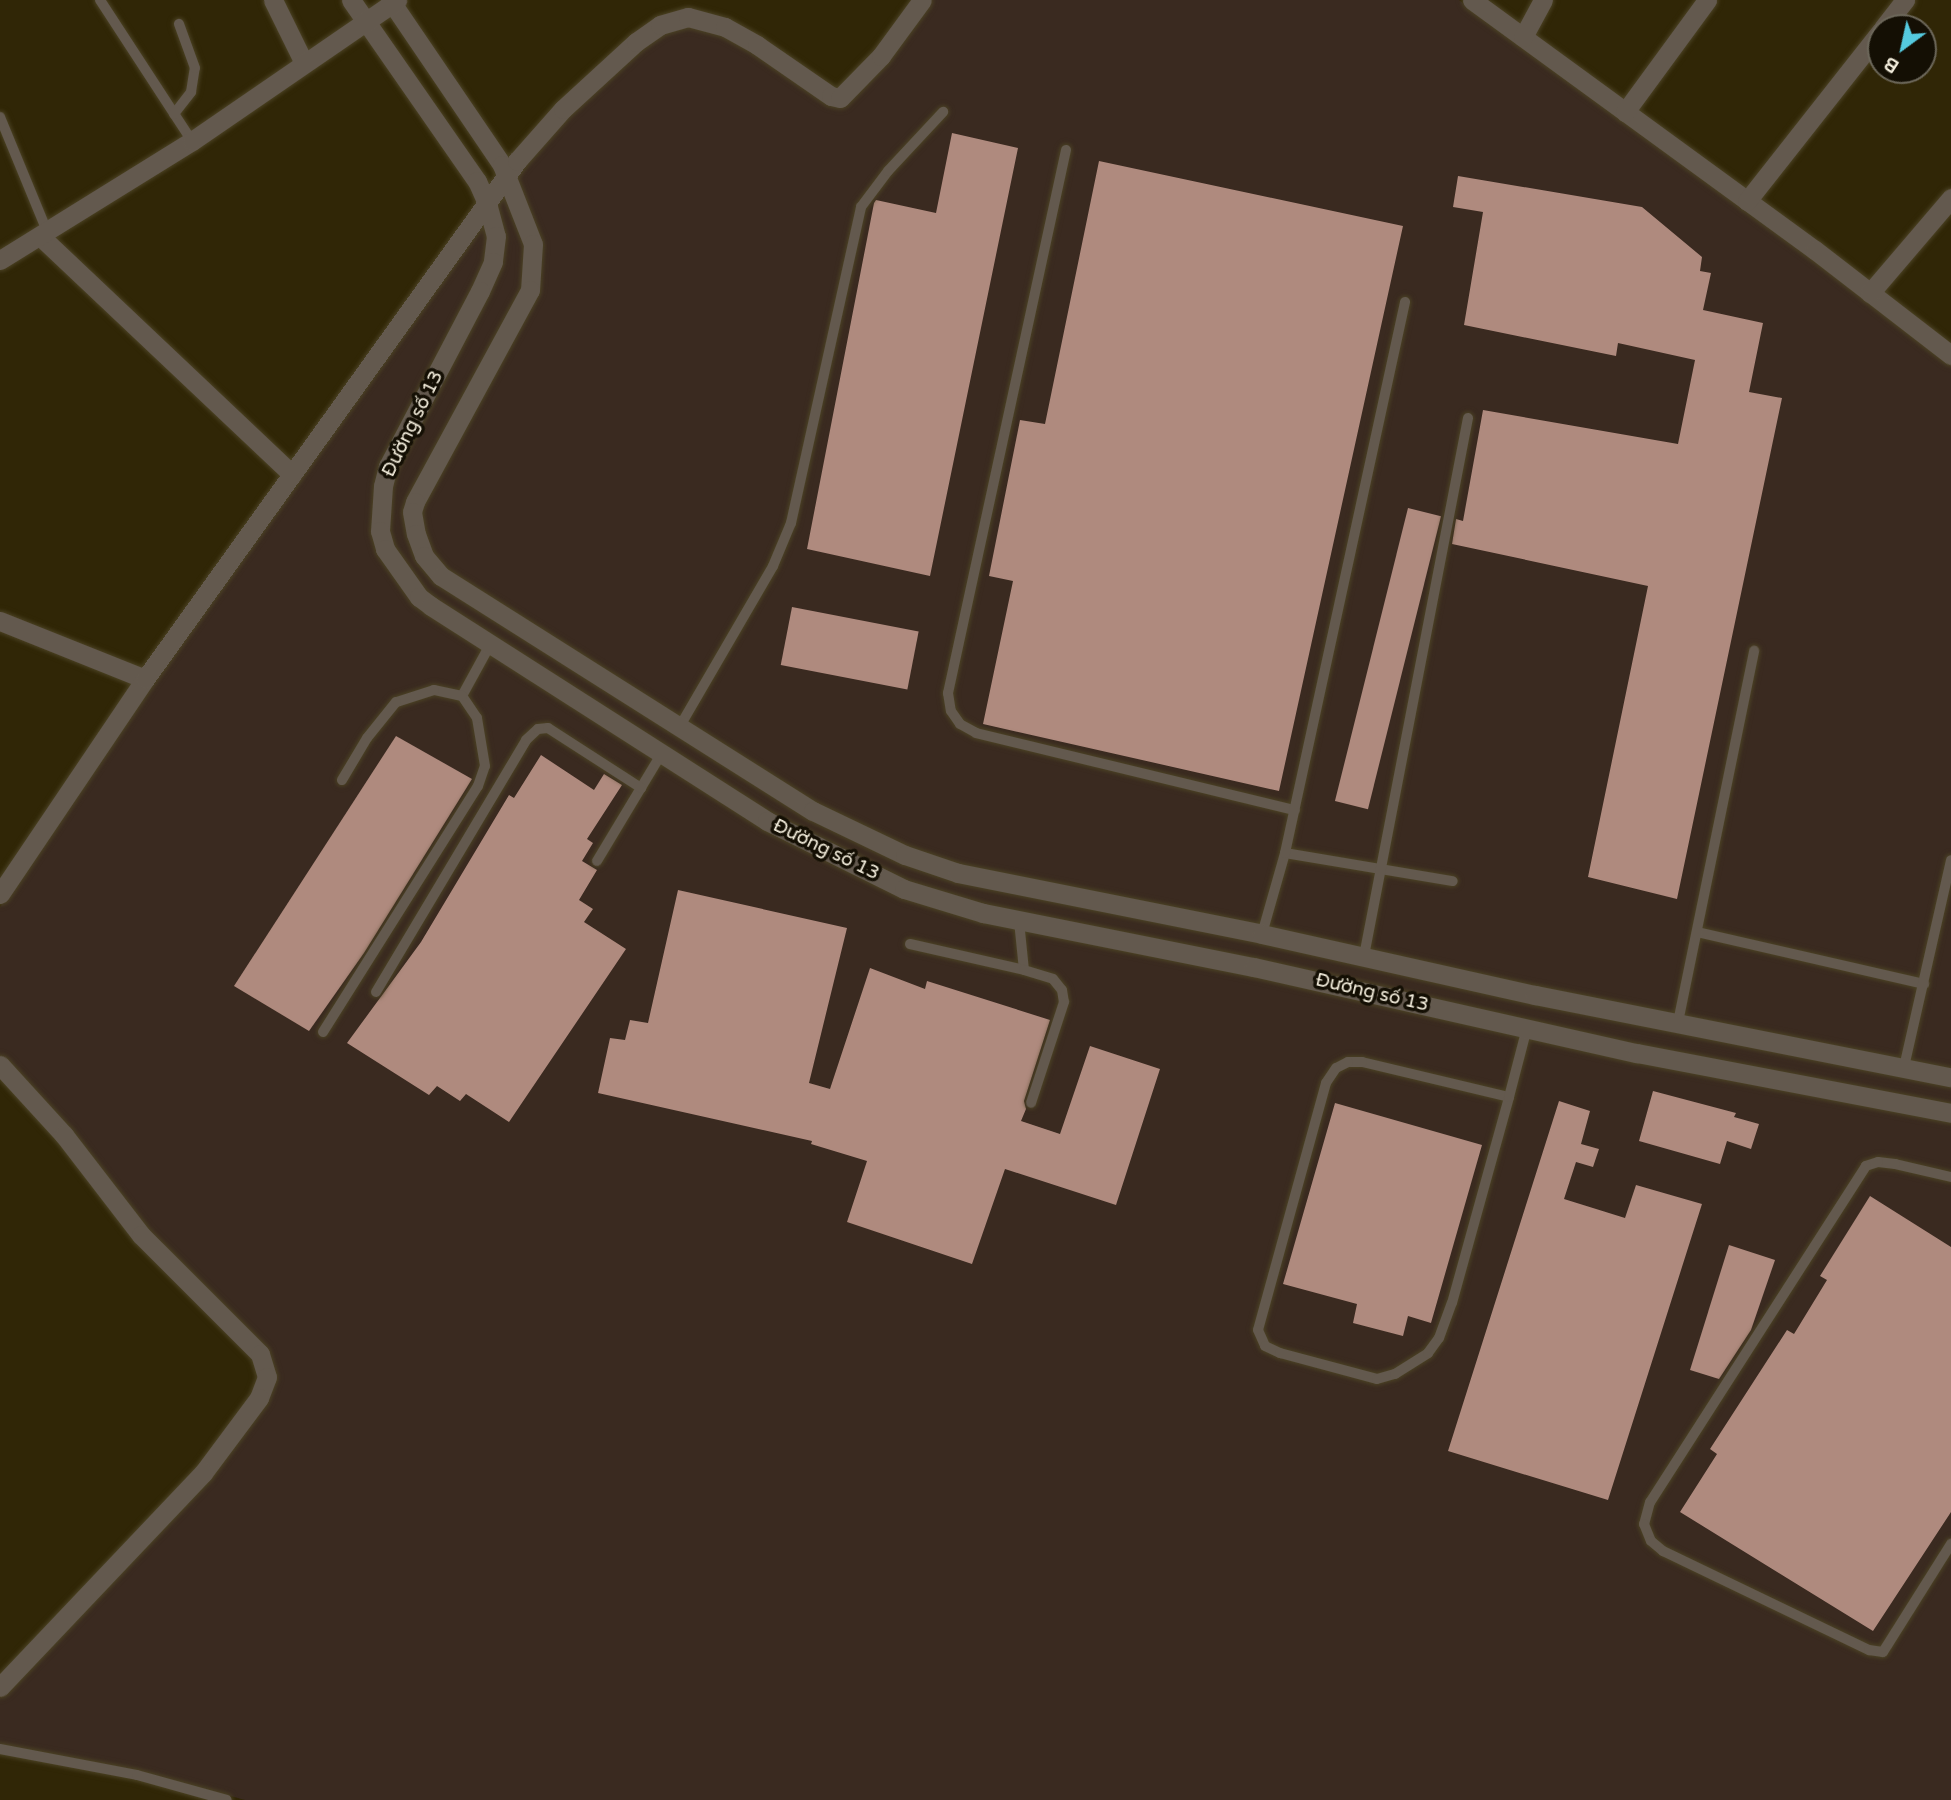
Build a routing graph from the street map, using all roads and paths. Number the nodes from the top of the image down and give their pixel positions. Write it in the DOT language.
graph roads {
  1 [pos="100,0"];
  2 [pos="273,0"];
  3 [pos="351,0"];
  4 [pos="922,0"];
  5 [pos="1472,0"];
  6 [pos="1543,0"];
  7 [pos="1707,0"];
  8 [pos="1905,0"];
  9 [pos="393,1"];
  10 [pos="1894,14"];
  11 [pos="366,22"];
  12 [pos="179,24"];
  13 [pos="1523,37"];
  14 [pos="1867,48"];
  15 [pos="304,63"];
  16 [pos="943,112"];
  17 [pos="1625,112"];
  18 [pos="174,114"];
  19 [pos="0,117"];
  20 [pos="192,141"];
  21 [pos="1066,150"];
  22 [pos="507,177"];
  23 [pos="1951,198"];
  24 [pos="1748,201"];
  25 [pos="487,203"];
  26 [pos="43,234"];
  27 [pos="0,260"];
  28 [pos="1870,293"];
  29 [pos="1405,302"];
  30 [pos="1951,355"];
  31 [pos="1468,418"];
  32 [pos="292,474"];
  33 [pos="416,534"];
  34 [pos="385,549"];
  35 [pos="0,621"];
  36 [pos="491,643"];
  37 [pos="1754,651"];
  38 [pos="145,680"];
  39 [pos="462,696"];
  40 [pos="680,726"];
  41 [pos="662,753"];
  42 [pos="342,780"];
  43 [pos="640,788"];
  44 [pos="1295,810"];
  45 [pos="1285,853"];
  46 [pos="1951,860"];
  47 [pos="597,861"];
  48 [pos="1384,867"];
  49 [pos="1453,881"];
  50 [pos="0,894"];
  51 [pos="1019,920"];
  52 [pos="1697,932"];
  53 [pos="1262,934"];
  54 [pos="910,944"];
  55 [pos="1364,956"];
  56 [pos="1254,967"];
  57 [pos="1024,970"];
  58 [pos="1924,984"];
  59 [pos="376,992"];
  60 [pos="1535,995"];
  61 [pos="1678,1022"];
  62 [pos="1527,1028"];
  63 [pos="323,1032"];
  64 [pos="0,1065"];
  65 [pos="1904,1067"];
  66 [pos="1951,1077"];
  67 [pos="1509,1097"];
  68 [pos="1031,1103"];
  69 [pos="1951,1113"];
  70 [pos="1951,1178"];
  71 [pos="1951,1544"];
  72 [pos="0,1687"];
  73 [pos="0,1749"];
  74 [pos="227,1800"];
  1 -- 18 [label="lane"];
  2 -- 15 [label="street"];
  3 -- 11 [label="street, Đường số 13"];
  4 -- 22 [label="street"];
  5 -- 13 [label="street"];
  6 -- 13 [label="street"];
  7 -- 17 [label="street"];
  8 -- 10 [label="street"];
  9 -- 11 [label="street"];
  9 -- 22 [label="street, Đường số 13"];
  11 -- 15 [label="street"];
  11 -- 25 [label="street, Đường số 13"];
  12 -- 18 [label="lane"];
  13 -- 17 [label="street"];
  14 -- 24 [label="street"];
  15 -- 20 [label="street"];
  16 -- 40 [label="lane"];
  17 -- 24 [label="street"];
  18 -- 20 [label="lane"];
  19 -- 26 [label="lane"];
  20 -- 26 [label="street"];
  21 -- 44 [label="lane"];
  22 -- 25 [label="street"];
  22 -- 33 [label="street, Đường số 13"];
  23 -- 28 [label="street"];
  24 -- 28 [label="street"];
  25 -- 32 [label="street"];
  25 -- 34 [label="street, Đường số 13"];
  26 -- 27 [label="street"];
  26 -- 32 [label="street"];
  28 -- 30 [label="street"];
  29 -- 44 [label="lane"];
  31 -- 48 [label="lane"];
  32 -- 38 [label="street"];
  33 -- 34 [label="street"];
  33 -- 40 [label="street, Đường số 13"];
  34 -- 36 [label="street, Đường số 13"];
  35 -- 38 [label="street"];
  36 -- 39 [label="lane"];
  36 -- 41 [label="street, Đường số 13"];
  37 -- 52 [label="lane"];
  38 -- 50 [label="street"];
  39 -- 42 [label="lane"];
  39 -- 63 [label="lane"];
  40 -- 41 [label="street"];
  40 -- 53 [label="street, Đường số 13"];
  41 -- 43 [label="lane"];
  41 -- 51 [label="street, Đường số 13"];
  43 -- 47 [label="lane"];
  43 -- 59 [label="lane"];
  44 -- 45 [label="lane"];
  45 -- 48 [label="lane"];
  45 -- 53 [label="lane"];
  46 -- 58 [label="lane"];
  48 -- 49 [label="lane"];
  48 -- 55 [label="lane"];
  51 -- 56 [label="street, Đường số 13"];
  51 -- 57 [label="lane"];
  52 -- 58 [label="lane"];
  52 -- 61 [label="lane"];
  53 -- 55 [label="street, Đường số 13"];
  53 -- 56 [label="street"];
  54 -- 57 [label="lane"];
  55 -- 60 [label="street, Đường số 13"];
  56 -- 62 [label="street, Đường số 13"];
  57 -- 68 [label="lane"];
  58 -- 65 [label="lane"];
  60 -- 61 [label="street, Đường số 13"];
  60 -- 62 [label="street"];
  61 -- 65 [label="street, Đường số 13"];
  62 -- 67 [label="lane"];
  62 -- 69 [label="street, Đường số 13"];
  64 -- 72 [label="street"];
  65 -- 66 [label="street, Đường số 13"];
  67 -- 67 [label="lane"];
  70 -- 71 [label="lane"];
  73 -- 74 [label="lane"];
}
